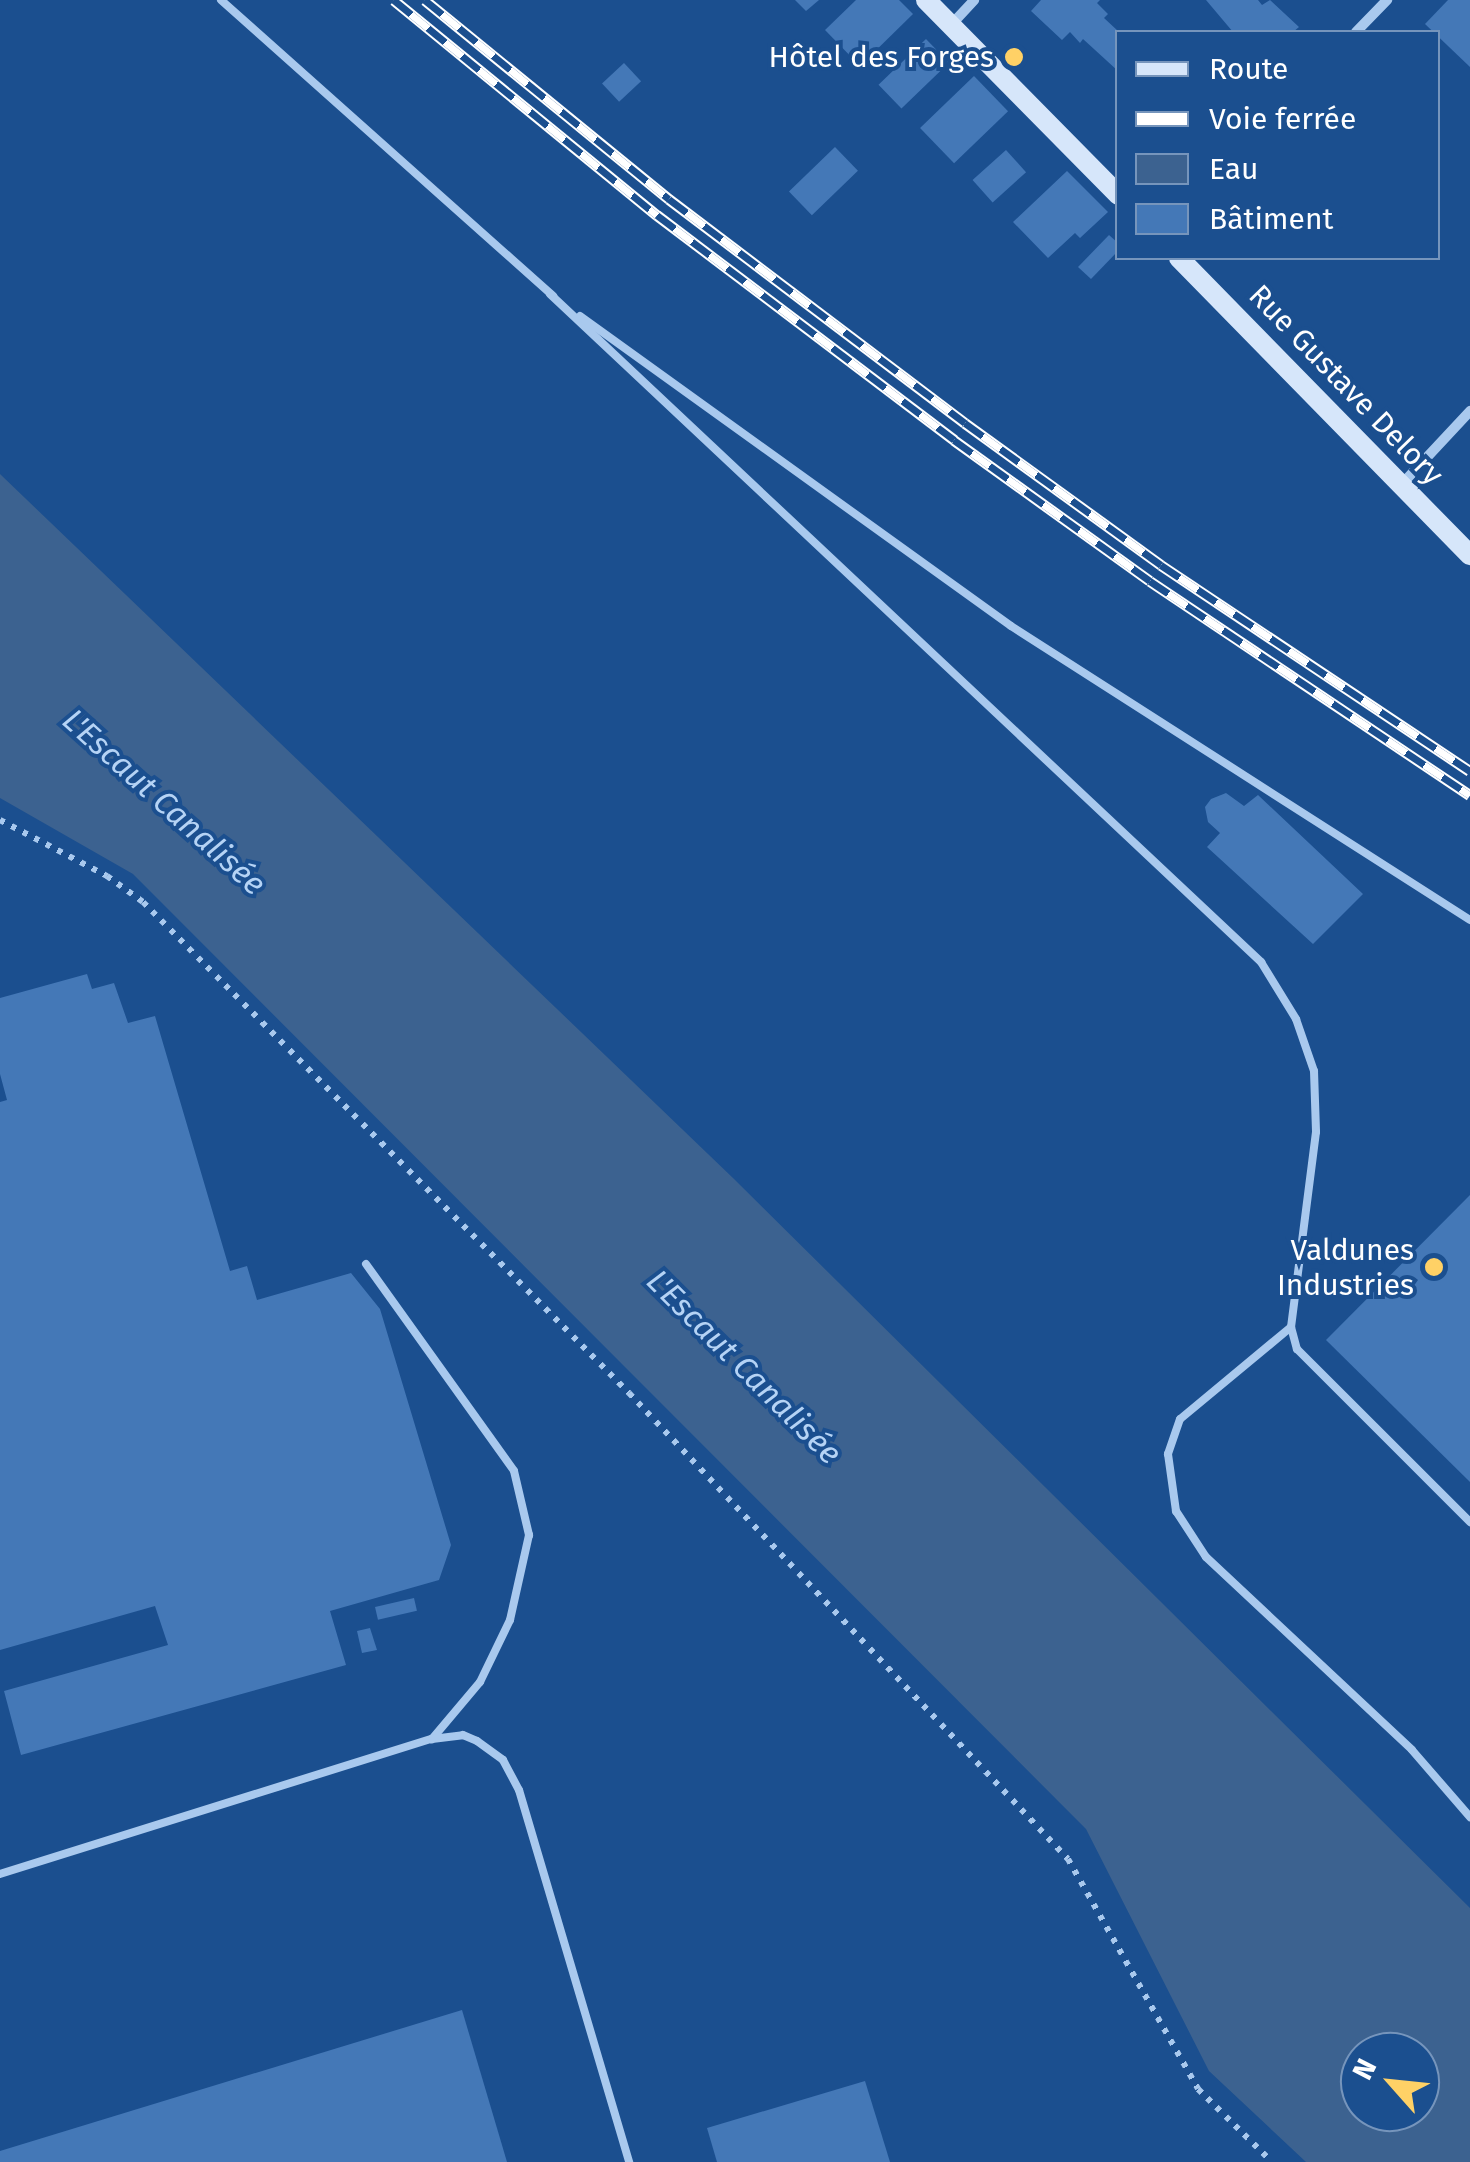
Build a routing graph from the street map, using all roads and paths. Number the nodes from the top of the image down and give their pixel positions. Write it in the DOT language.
graph roads {
  1 [pos="221,0"];
  2 [pos="926,0"];
  3 [pos="974,0"];
  4 [pos="1387,0"];
  5 [pos="951,25"];
  6 [pos="1358,30"];
  7 [pos="1115,192"];
  8 [pos="1181,260"];
  9 [pos="550,294"];
  10 [pos="1470,411"];
  11 [pos="1402,484"];
  12 [pos="1470,555"];
  13 [pos="0,820"];
  14 [pos="1470,920"];
  15 [pos="366,1264"];
  16 [pos="1291,1326"];
  17 [pos="1470,1522"];
  18 [pos="432,1739"];
  19 [pos="1470,1817"];
  20 [pos="0,1874"];
  21 [pos="629,2162"];
  22 [pos="1272,2162"];
  1 -- 9 [label="lane"];
  2 -- 5 [label="street"];
  3 -- 5 [label="street"];
  4 -- 6 [label="street"];
  5 -- 7 [label="street"];
  8 -- 11 [label="street, Rue Gustave Delory"];
  9 -- 14 [label="lane"];
  9 -- 16 [label="lane"];
  10 -- 11 [label="street"];
  11 -- 12 [label="street, Rue Gustave Delory"];
  13 -- 22 [label="path"];
  15 -- 18 [label="lane"];
  16 -- 17 [label="lane"];
  16 -- 19 [label="lane"];
  18 -- 20 [label="lane"];
  18 -- 21 [label="lane"];
}
